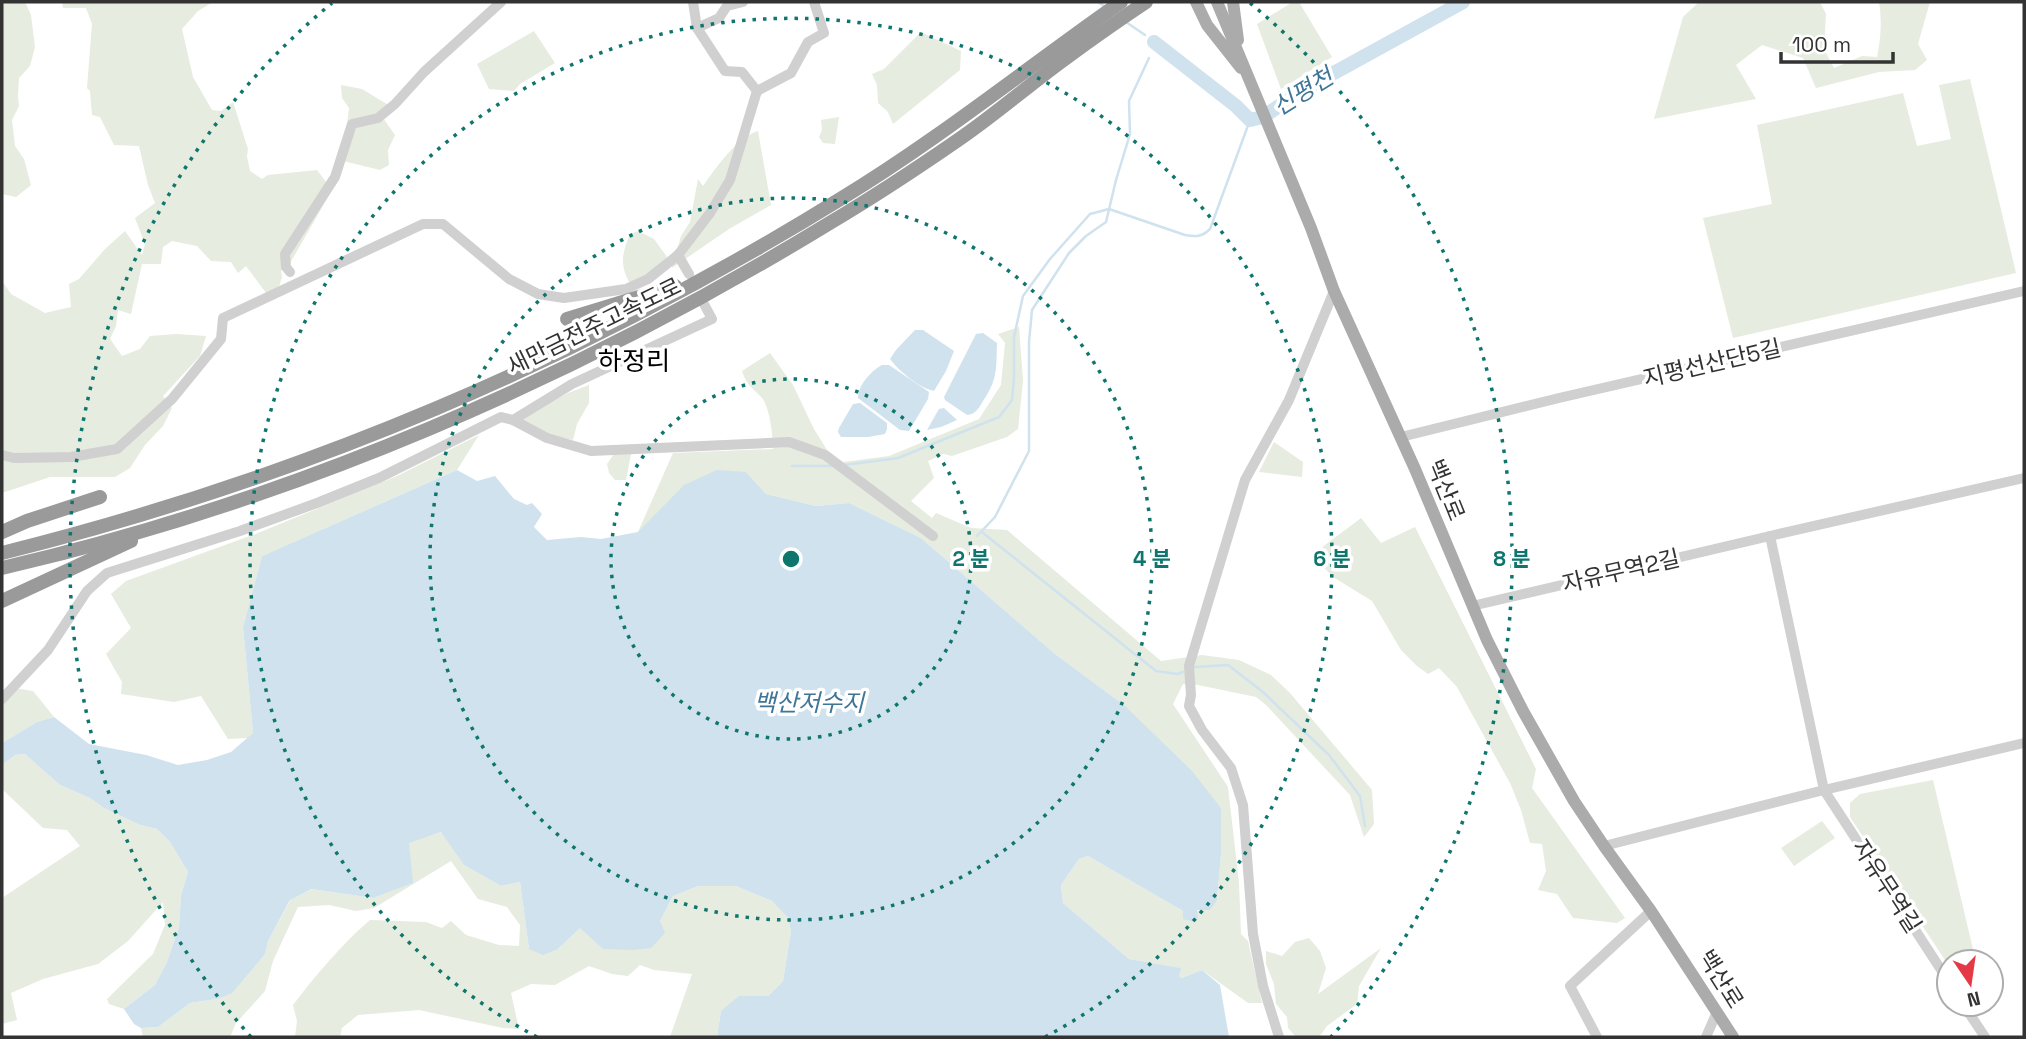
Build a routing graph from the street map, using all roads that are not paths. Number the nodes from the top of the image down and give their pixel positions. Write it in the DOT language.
graph roads {
  1 [pos="501,2"];
  2 [pos="694,2"];
  3 [pos="743,2"];
  4 [pos="814,2"];
  5 [pos="1121,2"];
  6 [pos="1146,2"];
  7 [pos="1196,2"];
  8 [pos="1217,2"];
  9 [pos="1233,2"];
  10 [pos="697,28"];
  11 [pos="1063,52"];
  12 [pos="1239,54"];
  13 [pos="1249,78"];
  14 [pos="757,91"];
  15 [pos="678,255"];
  16 [pos="290,272"];
  17 [pos="712,273"];
  18 [pos="689,274"];
  19 [pos="1334,290"];
  20 [pos="2024,291"];
  21 [pos="704,304"];
  22 [pos="568,319"];
  23 [pos="513,420"];
  24 [pos="1401,437"];
  25 [pos="2,455"];
  26 [pos="2024,478"];
  27 [pos="100,497"];
  28 [pos="175,521"];
  29 [pos="2,532"];
  30 [pos="933,536"];
  31 [pos="1770,536"];
  32 [pos="2,552"];
  33 [pos="2,568"];
  34 [pos="2,601"];
  35 [pos="1472,606"];
  36 [pos="2,699"];
  37 [pos="2024,743"];
  38 [pos="1825,790"];
  39 [pos="1604,846"];
  40 [pos="1651,911"];
  41 [pos="1935,960"];
  42 [pos="1717,1012"];
  43 [pos="1972,1018"];
  44 [pos="1708,1036"];
  45 [pos="1279,1037"];
  46 [pos="1597,1037"];
  47 [pos="1733,1037"];
  48 [pos="1985,1037"];
  1 -- 16 [label="street"];
  2 -- 10 [label="street"];
  3 -- 10 [label="street"];
  4 -- 14 [label="street"];
  5 -- 11 [label="highway, 새만금전주고속도로"];
  6 -- 11 [label="highway, 새만금전주고속도로"];
  7 -- 13 [label="main road"];
  8 -- 12 [label="main road, 백산로"];
  9 -- 12 [label="main road"];
  10 -- 14 [label="street"];
  11 -- 17 [label="highway, 새만금전주고속도로"];
  11 -- 28 [label="highway, 새만금전주고속도로"];
  12 -- 13 [label="main road, 백산로"];
  13 -- 19 [label="main road, 백산로"];
  14 -- 15 [label="street"];
  15 -- 18 [label="street"];
  15 -- 25 [label="street"];
  17 -- 22 [label="highway"];
  17 -- 32 [label="highway, 새만금전주고속도로"];
  19 -- 24 [label="main road, 백산로"];
  19 -- 45 [label="street"];
  20 -- 24 [label="street, 지평선산단5길"];
  21 -- 23 [label="street"];
  23 -- 30 [label="street"];
  23 -- 36 [label="street"];
  24 -- 35 [label="main road, 백산로"];
  26 -- 31 [label="street, 자유무역2길"];
  27 -- 29 [label="highway"];
  28 -- 33 [label="highway, 새만금전주고속도로"];
  28 -- 34 [label="highway"];
  31 -- 35 [label="street, 자유무역2길"];
  31 -- 38 [label="street"];
  35 -- 39 [label="main road, 백산로"];
  37 -- 38 [label="street"];
  38 -- 39 [label="street"];
  38 -- 41 [label="street, 자유무역길"];
  39 -- 40 [label="main road, 백산로"];
  40 -- 42 [label="main road, 백산로"];
  40 -- 46 [label="street"];
  42 -- 44 [label="street"];
  42 -- 47 [label="main road, 백산로"];
  43 -- 48 [label="street"];
}
